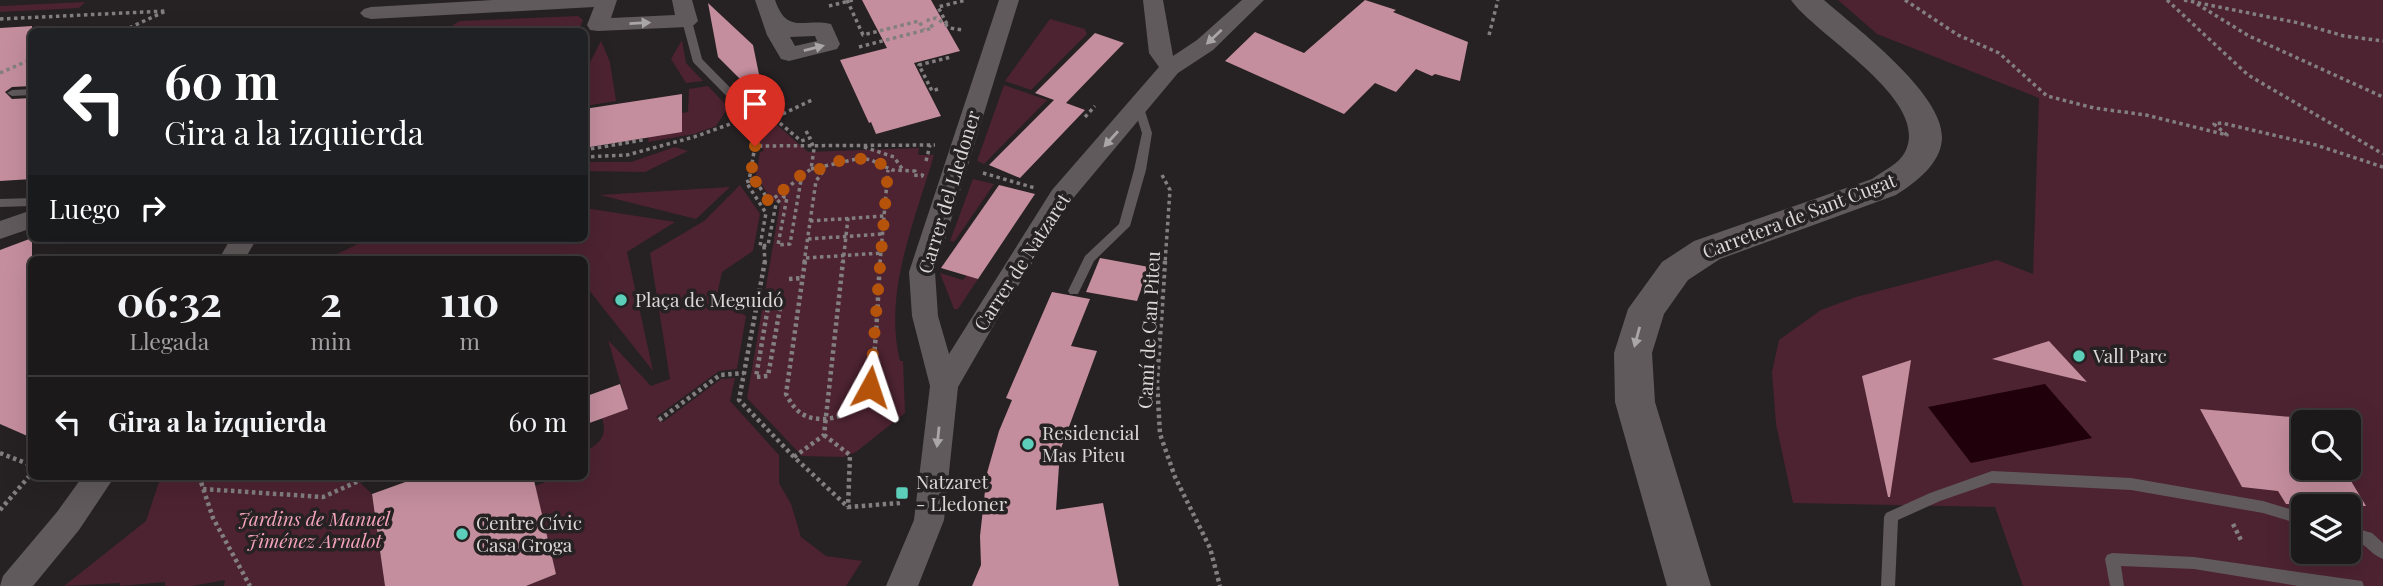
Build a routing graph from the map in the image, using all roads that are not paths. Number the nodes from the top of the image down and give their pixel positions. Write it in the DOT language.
graph roads {
  1 [pos="607,0"];
  2 [pos="1009,0"];
  3 [pos="1153,0"];
  4 [pos="1254,0"];
  5 [pos="1806,0"];
  6 [pos="1824,0"];
  7 [pos="685,10"];
  8 [pos="370,15"];
  9 [pos="1170,68"];
  10 [pos="28,92"];
  11 [pos="12,93"];
  12 [pos="1139,108"];
  13 [pos="754,118"];
  14 [pos="28,202"];
  15 [pos="0,203"];
  16 [pos="28,220"];
  17 [pos="0,230"];
  18 [pos="1074,291"];
  19 [pos="944,386"];
  20 [pos="97,480"];
  21 [pos="2291,515"];
  22 [pos="2361,535"];
  23 [pos="2383,553"];
  24 [pos="14,586"];
  25 [pos="902,586"];
  26 [pos="1689,586"];
  27 [pos="1713,586"];
  28 [pos="1888,586"];
  29 [pos="2117,586"];
  30 [pos="2357,586"];
  1 -- 7 [label="street, one-way"];
  1 -- 8 [label="street"];
  2 -- 19 [label="street, Carrer del Lledoner"];
  3 -- 9 [label="street"];
  4 -- 9 [label="street, Carrer de Natzaret, one-way"];
  5 -- 26 [label="main road, Carretera de Sant Cugat, one-way"];
  6 -- 27 [label="main road, Carretera de Sant Cugat"];
  7 -- 13 [label="lane"];
  9 -- 12 [label="street, Carrer de Natzaret"];
  10 -- 11 [label="lane"];
  12 -- 18 [label="lane"];
  12 -- 19 [label="street, Carrer de Natzaret, one-way"];
  14 -- 15 [label="lane"];
  16 -- 17 [label="street"];
  19 -- 25 [label="street, Carrer de Natzaret, one-way"];
  20 -- 24 [label="street"];
  21 -- 28 [label="lane"];
  22 -- 23 [label="lane"];
  29 -- 30 [label="lane"];
}
